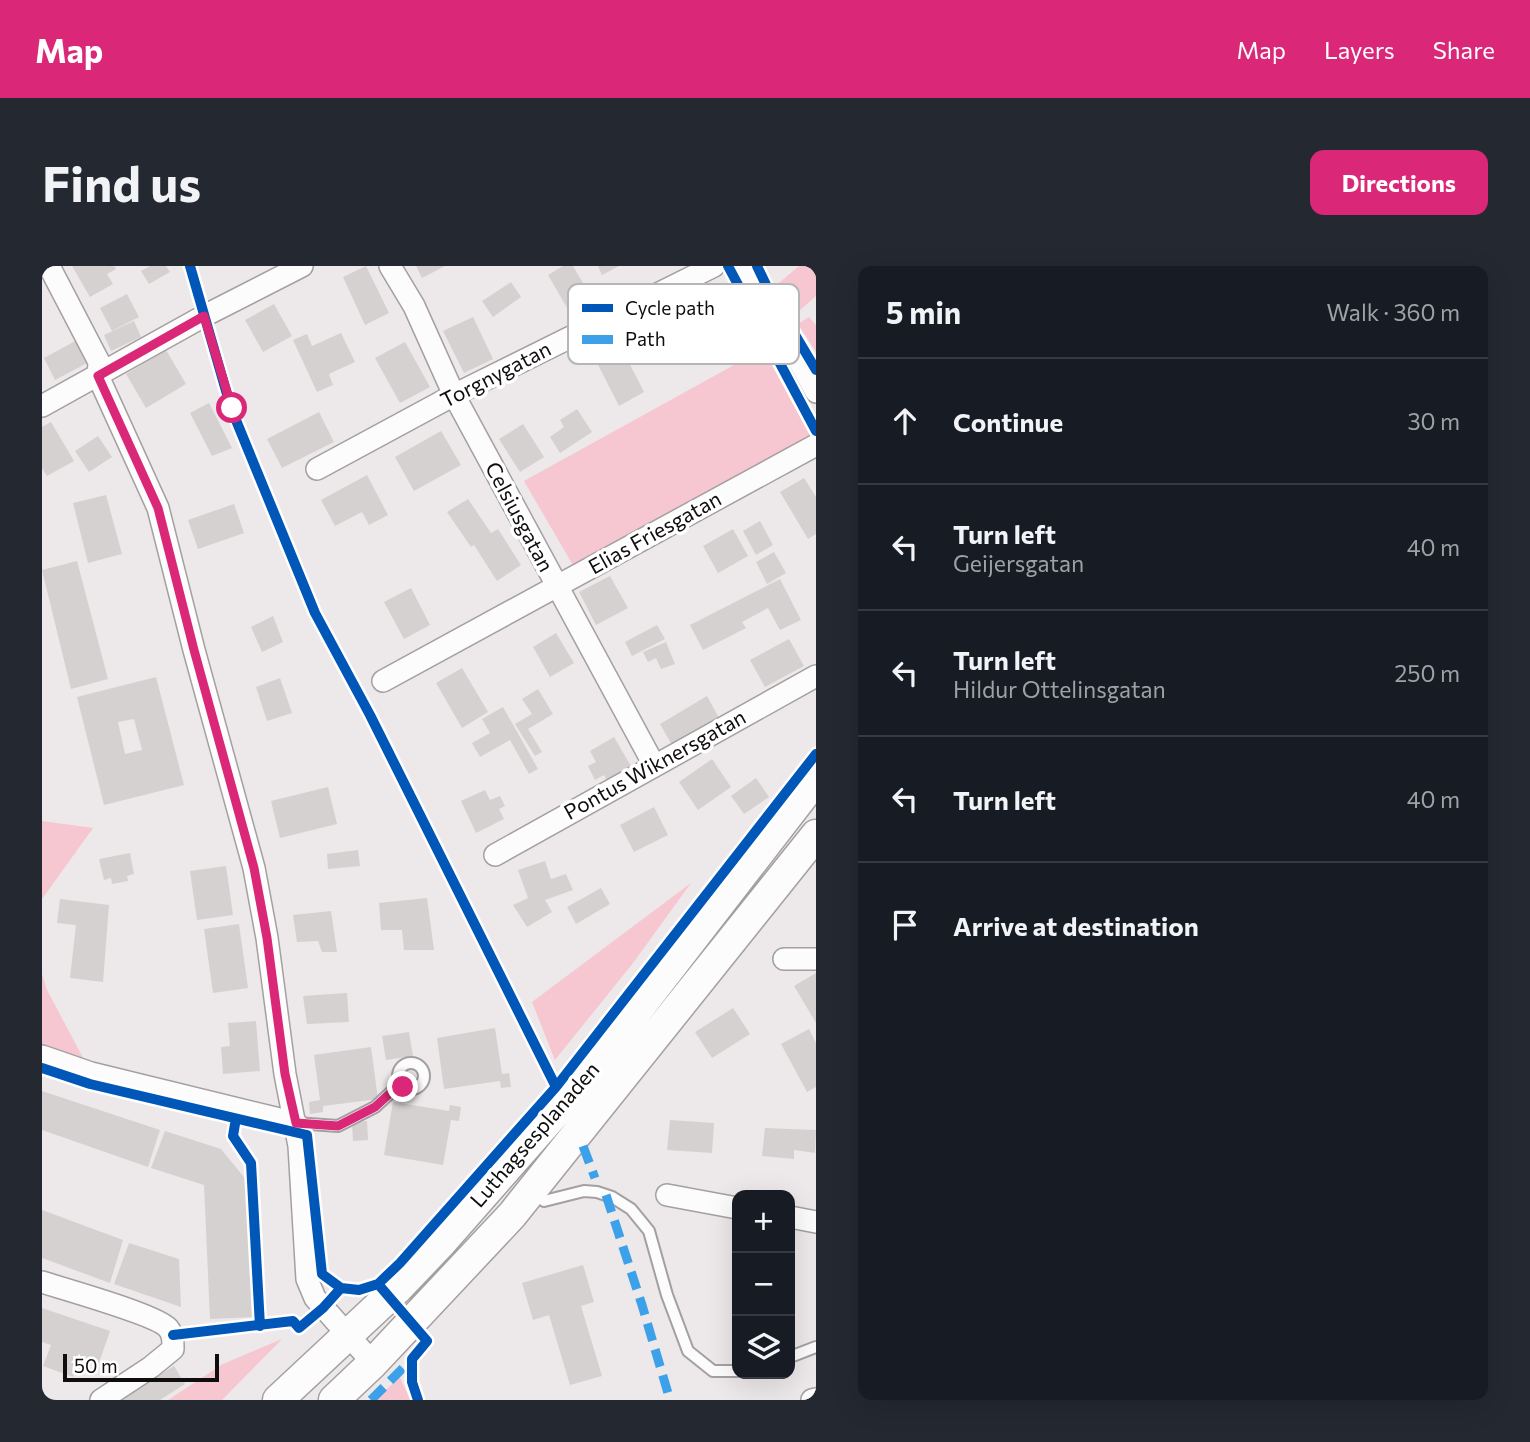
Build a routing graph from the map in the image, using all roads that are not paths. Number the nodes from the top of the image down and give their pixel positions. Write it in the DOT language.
graph roads {
  1 [pos="49,266"];
  2 [pos="302,266"];
  3 [pos="390,266"];
  4 [pos="714,266"];
  5 [pos="747,266"];
  6 [pos="678,284"];
  7 [pos="757,284"];
  8 [pos="568,338"];
  9 [pos="799,361"];
  10 [pos="98,376"];
  11 [pos="816,392"];
  12 [pos="454,395"];
  13 [pos="42,405"];
  14 [pos="816,445"];
  15 [pos="317,469"];
  16 [pos="556,587"];
  17 [pos="816,676"];
  18 [pos="383,681"];
  19 [pos="654,765"];
  20 [pos="816,779"];
  21 [pos="816,835"];
  22 [pos="495,855"];
  23 [pos="816,959"];
  24 [pos="784,960"];
  25 [pos="42,1056"];
  26 [pos="400,1084"];
  27 [pos="296,1123"];
  28 [pos="667,1195"];
  29 [pos="544,1201"];
  30 [pos="732,1207"];
  31 [pos="795,1218"];
  32 [pos="816,1222"];
  33 [pos="42,1282"];
  34 [pos="348,1336"];
  35 [pos="816,1347"];
  36 [pos="795,1355"];
  37 [pos="373,1363"];
  38 [pos="732,1371"];
  39 [pos="101,1400"];
  40 [pos="278,1400"];
  41 [pos="334,1400"];
  1 -- 10 [label="street"];
  2 -- 10 [label="street"];
  3 -- 12 [label="street, Celsiusgatan"];
  4 -- 6 [label="street, Torgnygatan"];
  5 -- 7 [label="street"];
  8 -- 12 [label="street, Torgnygatan"];
  9 -- 11 [label="street"];
  10 -- 13 [label="street"];
  10 -- 27 [label="street"];
  12 -- 15 [label="street, Torgnygatan"];
  12 -- 16 [label="street, Celsiusgatan"];
  14 -- 16 [label="street, Elias Friesgatan"];
  16 -- 18 [label="street, Elias Friesgatan"];
  16 -- 19 [label="street, Celsiusgatan"];
  17 -- 19 [label="street, Pontus Wiknersgatan"];
  19 -- 22 [label="street, Pontus Wiknersgatan"];
  20 -- 34 [label="main road, Luthagsesplanaden"];
  21 -- 37 [label="main road, Luthagsesplanaden"];
  23 -- 24 [label="street"];
  25 -- 27 [label="street"];
  26 -- 27 [label="lane"];
  27 -- 34 [label="street"];
  28 -- 30 [label="street"];
  29 -- 38 [label="lane"];
  31 -- 32 [label="street"];
  33 -- 39 [label="street"];
  34 -- 37 [label="street"];
  34 -- 40 [label="main road, Luthagsesplanaden"];
  35 -- 36 [label="lane"];
  37 -- 41 [label="main road, Luthagsesplanaden"];
}
